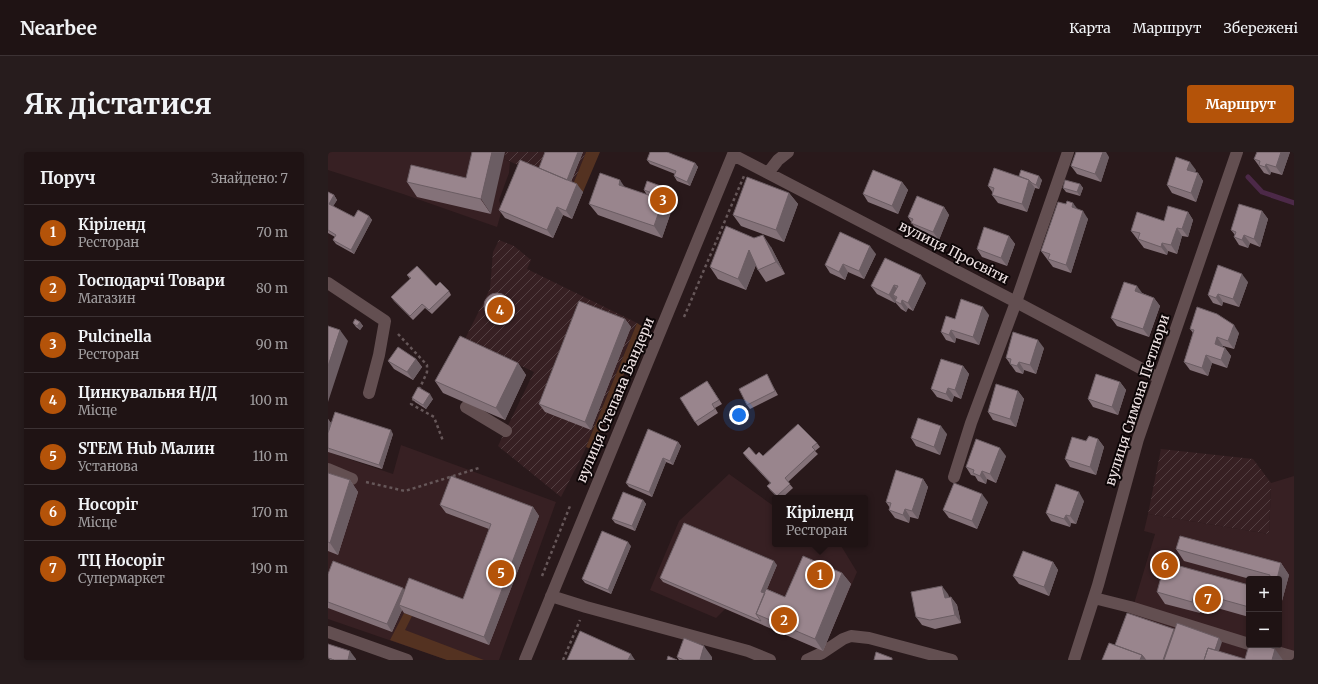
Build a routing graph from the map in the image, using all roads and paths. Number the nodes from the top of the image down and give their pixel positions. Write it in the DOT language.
graph roads {
  1 [pos="788,152"];
  2 [pos="1068,152"];
  3 [pos="1237,152"];
  4 [pos="734,154"];
  5 [pos="749,163"];
  6 [pos="768,173"];
  7 [pos="328,283"];
  8 [pos="1016,302"];
  9 [pos="385,321"];
  10 [pos="681,324"];
  11 [pos="1159,378"];
  12 [pos="369,393"];
  13 [pos="466,407"];
  14 [pos="506,431"];
  15 [pos="442,441"];
  16 [pos="479,468"];
  17 [pos="328,469"];
  18 [pos="954,477"];
  19 [pos="352,478"];
  20 [pos="551,596"];
  21 [pos="1094,598"];
  22 [pos="586,607"];
  23 [pos="328,632"];
  24 [pos="1246,643"];
  25 [pos="1262,648"];
  26 [pos="746,656"];
  27 [pos="1294,657"];
  28 [pos="937,658"];
  29 [pos="407,660"];
  30 [pos="525,660"];
  31 [pos="563,660"];
  32 [pos="770,660"];
  33 [pos="807,660"];
  34 [pos="952,660"];
  35 [pos="1074,660"];
  1 -- 6 [label="street"];
  2 -- 8 [label="street"];
  3 -- 11 [label="street, вулиця Симона Петлюри"];
  4 -- 5 [label="street, вулиця Просвіти"];
  4 -- 20 [label="street, вулиця Степана Бандери"];
  5 -- 6 [label="street, вулиця Просвіти"];
  5 -- 10 [label="path"];
  6 -- 8 [label="street, вулиця Просвіти"];
  7 -- 9 [label="street"];
  8 -- 11 [label="street, вулиця Просвіти"];
  8 -- 18 [label="street"];
  9 -- 12 [label="street"];
  9 -- 15 [label="path"];
  11 -- 21 [label="street, вулиця Симона Петлюри"];
  13 -- 14 [label="street"];
  16 -- 19 [label="path"];
  17 -- 19 [label="street"];
  20 -- 22 [label="street"];
  20 -- 30 [label="street, вулиця Степана Бандери"];
  21 -- 24 [label="street"];
  21 -- 35 [label="street, вулиця Симона Петлюри"];
  22 -- 26 [label="street"];
  22 -- 31 [label="path"];
  23 -- 29 [label="street"];
  25 -- 27 [label="street"];
  26 -- 32 [label="street"];
  28 -- 33 [label="street"];
  28 -- 34 [label="street"];
}
